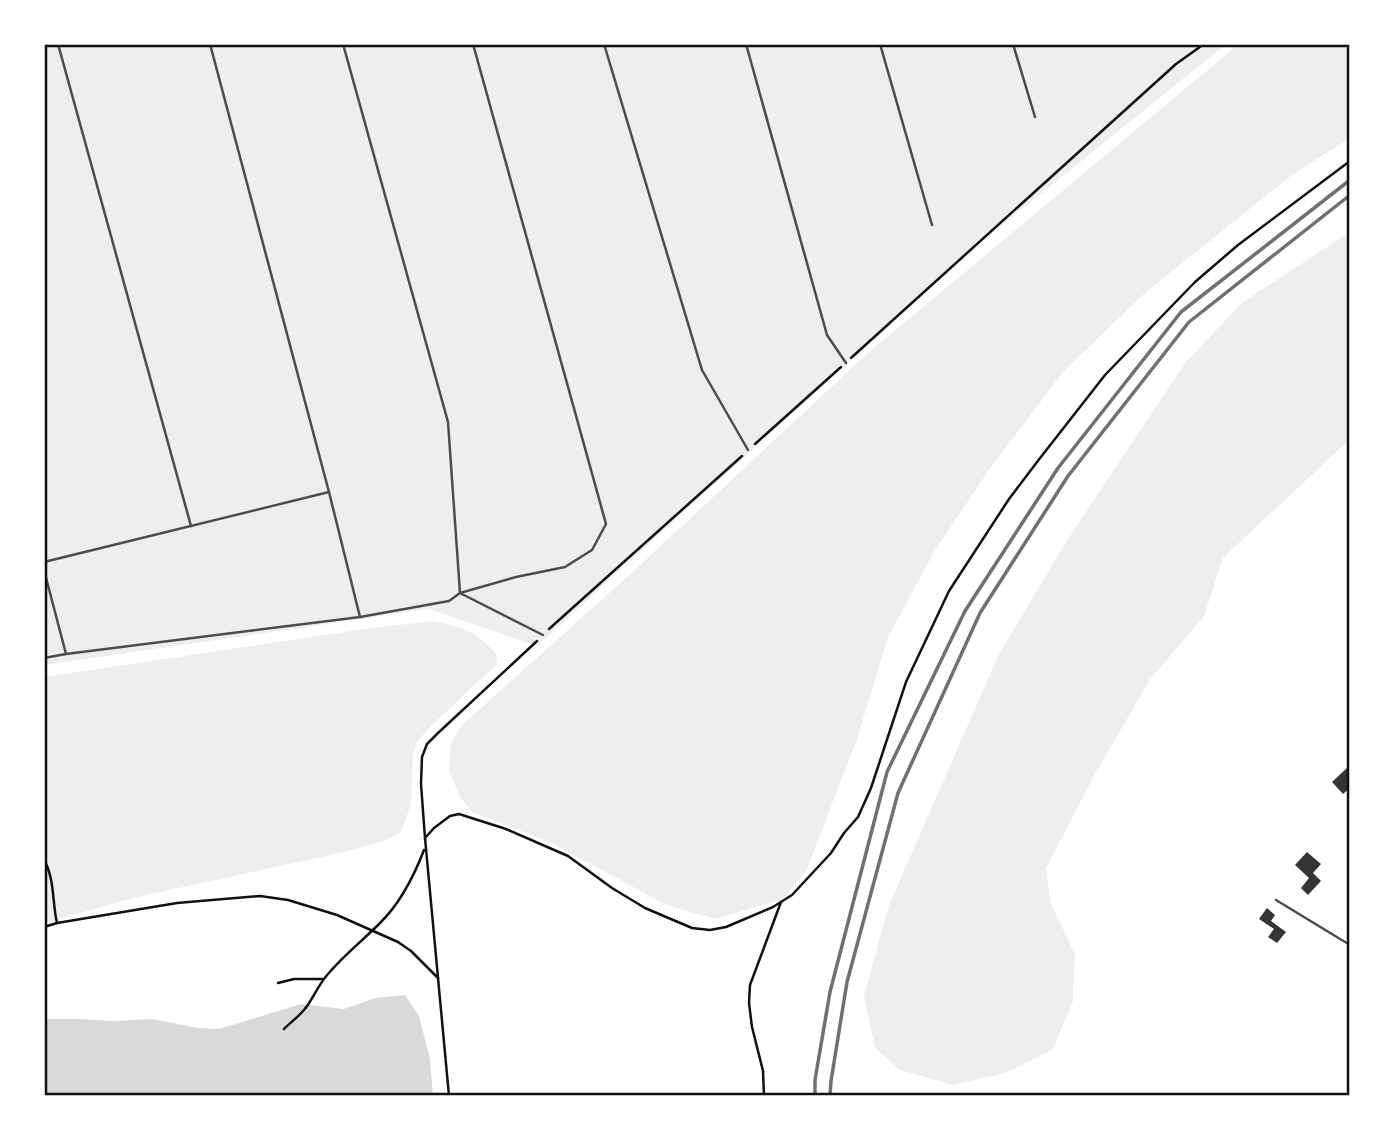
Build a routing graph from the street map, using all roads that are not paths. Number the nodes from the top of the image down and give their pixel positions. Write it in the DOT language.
graph roads {
  1 [pos="58,44"];
  2 [pos="210,44"];
  3 [pos="344,44"];
  4 [pos="473,44"];
  5 [pos="604,44"];
  6 [pos="746,44"];
  7 [pos="880,44"];
  8 [pos="1013,44"];
  9 [pos="1035,117"];
  10 [pos="932,225"];
  11 [pos="846,363"];
  12 [pos="748,450"];
  13 [pos="329,492"];
  14 [pos="191,526"];
  15 [pos="44,562"];
  16 [pos="44,570"];
  17 [pos="460,593"];
  18 [pos="360,617"];
  19 [pos="543,635"];
  20 [pos="66,654"];
  21 [pos="44,658"];
  22 [pos="1276,900"];
  23 [pos="1350,945"];
  1 -- 14 [label="lane"];
  2 -- 13 [label="lane"];
  3 -- 17 [label="lane"];
  4 -- 17 [label="lane"];
  5 -- 12 [label="lane"];
  6 -- 11 [label="lane"];
  7 -- 10 [label="lane"];
  8 -- 9 [label="lane"];
  13 -- 14 [label="lane"];
  13 -- 18 [label="lane"];
  14 -- 15 [label="lane"];
  16 -- 20 [label="lane"];
  17 -- 18 [label="lane"];
  17 -- 19 [label="lane"];
  18 -- 20 [label="lane"];
  20 -- 21 [label="lane"];
  22 -- 23 [label="lane"];
}
